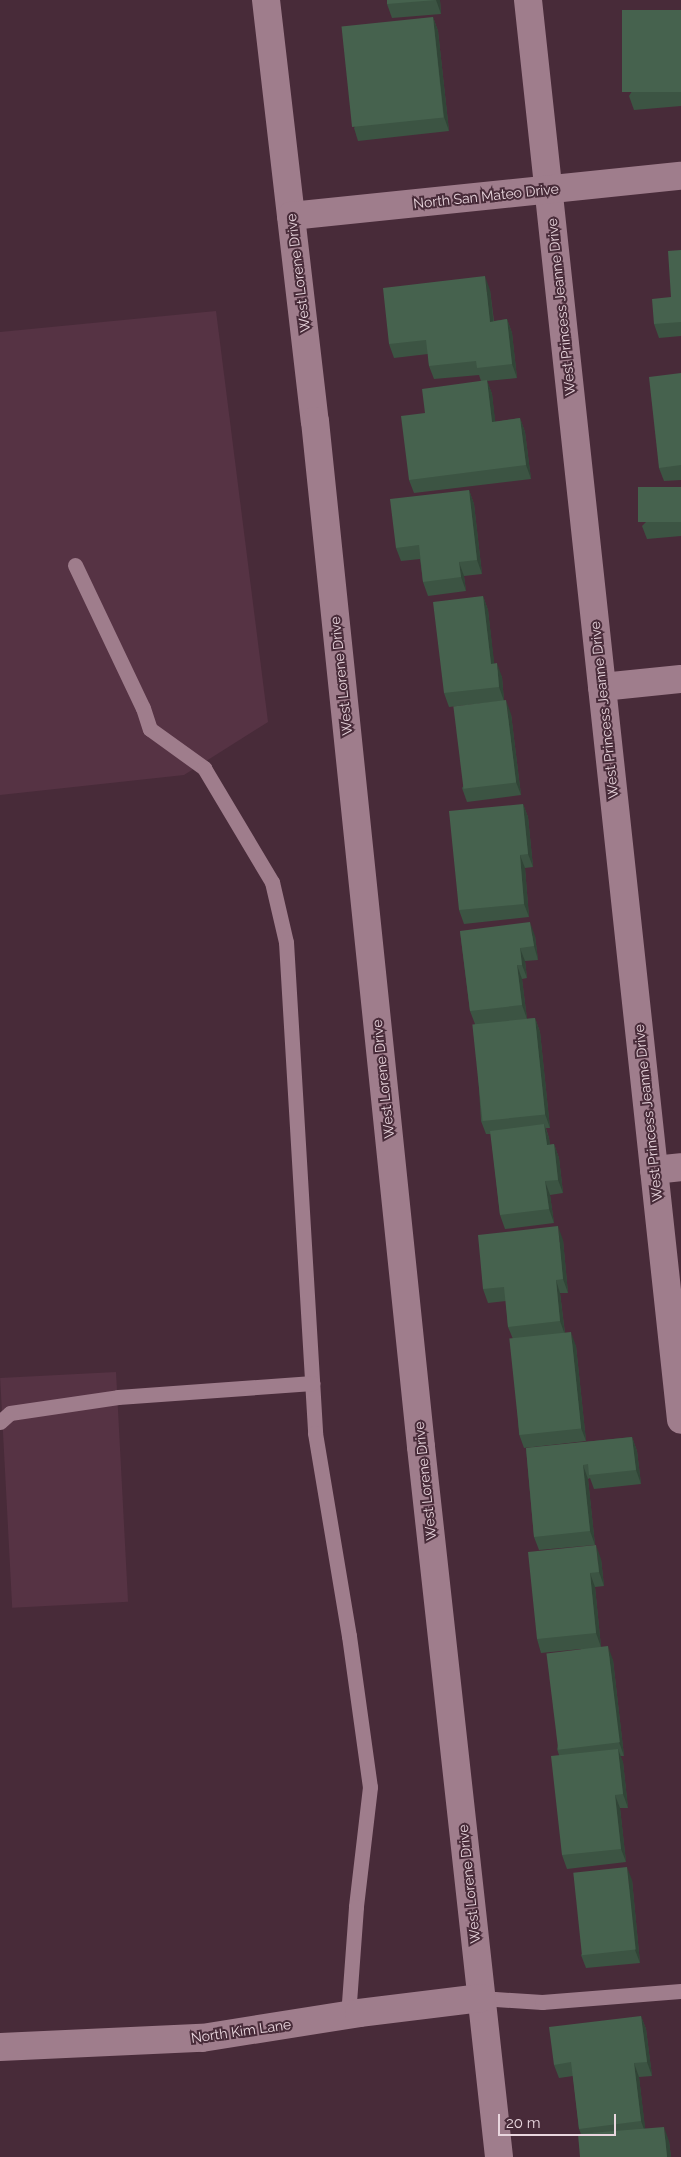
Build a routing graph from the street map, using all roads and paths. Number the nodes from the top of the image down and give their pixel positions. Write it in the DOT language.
graph roads {
  1 [pos="266,0"];
  2 [pos="528,0"];
  3 [pos="681,176"];
  4 [pos="549,190"];
  5 [pos="291,216"];
  6 [pos="75,565"];
  7 [pos="681,678"];
  8 [pos="602,687"];
  9 [pos="681,1167"];
  10 [pos="654,1170"];
  11 [pos="312,1383"];
  12 [pos="681,1420"];
  13 [pos="0,1422"];
  14 [pos="681,1991"];
  15 [pos="481,1998"];
  16 [pos="348,2015"];
  17 [pos="0,2047"];
  18 [pos="499,2157"];
  1 -- 5 [label="street, West Lorene Drive"];
  2 -- 4 [label="street, West Princess Jeanne Drive"];
  3 -- 4 [label="street, North San Mateo Drive"];
  4 -- 5 [label="street, North San Mateo Drive"];
  4 -- 8 [label="street, West Princess Jeanne Drive"];
  5 -- 15 [label="street, West Lorene Drive"];
  6 -- 11 [label="lane"];
  7 -- 8 [label="street"];
  8 -- 10 [label="street, West Princess Jeanne Drive"];
  9 -- 10 [label="street"];
  10 -- 12 [label="street, West Princess Jeanne Drive"];
  11 -- 13 [label="lane"];
  11 -- 16 [label="lane"];
  14 -- 15 [label="lane"];
  15 -- 16 [label="street, North Kim Lane"];
  15 -- 18 [label="street, West Lorene Drive"];
  16 -- 17 [label="street, North Kim Lane"];
}
